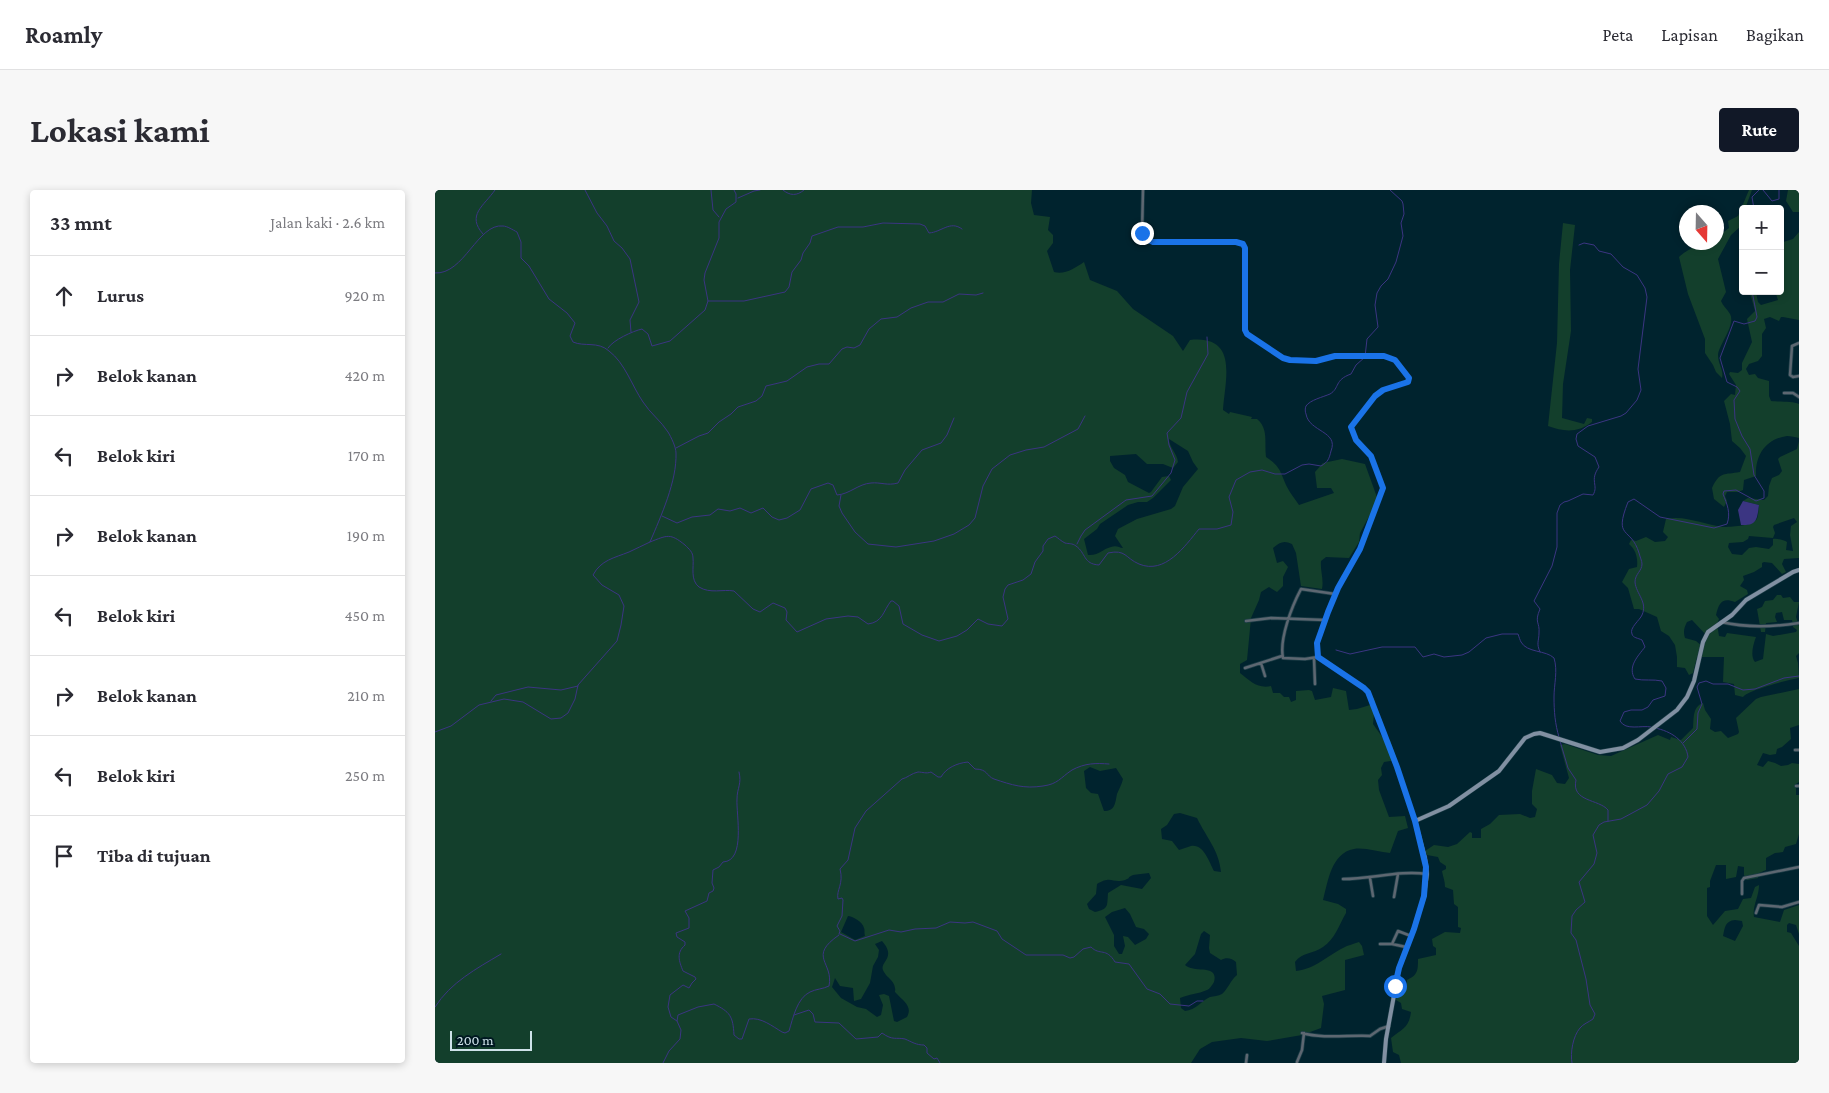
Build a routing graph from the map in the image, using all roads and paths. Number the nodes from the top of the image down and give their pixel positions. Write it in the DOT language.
graph roads {
  1 [pos="1143,190"];
  2 [pos="1799,343"];
  3 [pos="1799,376"];
  4 [pos="1784,393"];
  5 [pos="1799,397"];
  6 [pos="1799,570"];
  7 [pos="1335,594"];
  8 [pos="1289,619"];
  9 [pos="1325,620"];
  10 [pos="1246,621"];
  11 [pos="1721,622"];
  12 [pos="1799,623"];
  13 [pos="1282,656"];
  14 [pos="1316,657"];
  15 [pos="1261,663"];
  16 [pos="1245,668"];
  17 [pos="1265,676"];
  18 [pos="1315,684"];
  19 [pos="1795,750"];
  20 [pos="1799,750"];
  21 [pos="1415,821"];
  22 [pos="1799,867"];
  23 [pos="1398,874"];
  24 [pos="1427,874"];
  25 [pos="1370,878"];
  26 [pos="1343,879"];
  27 [pos="1742,894"];
  28 [pos="1373,896"];
  29 [pos="1394,897"];
  30 [pos="1799,902"];
  31 [pos="1756,913"];
  32 [pos="1411,936"];
  33 [pos="1380,944"];
  34 [pos="1393,944"];
  35 [pos="1406,947"];
  36 [pos="1389,1026"];
  37 [pos="1247,1055"];
  38 [pos="1297,1062"];
  39 [pos="1246,1063"];
  40 [pos="1292,1063"];
  41 [pos="1384,1063"];
  1 -- 7 [label="street"];
  2 -- 3 [label="street"];
  4 -- 5 [label="street"];
  6 -- 11 [label="main road"];
  7 -- 8 [label="street"];
  7 -- 9 [label="street"];
  8 -- 9 [label="street"];
  8 -- 10 [label="street"];
  8 -- 13 [label="street"];
  9 -- 14 [label="street"];
  11 -- 12 [label="street"];
  11 -- 21 [label="main road"];
  13 -- 14 [label="street"];
  13 -- 15 [label="street"];
  14 -- 18 [label="street"];
  14 -- 21 [label="street"];
  15 -- 16 [label="street"];
  15 -- 17 [label="street"];
  19 -- 20 [label="street"];
  21 -- 24 [label="main road"];
  22 -- 27 [label="street"];
  23 -- 24 [label="street"];
  23 -- 25 [label="street"];
  23 -- 29 [label="street"];
  24 -- 32 [label="main road"];
  25 -- 26 [label="street"];
  25 -- 28 [label="street"];
  30 -- 31 [label="street"];
  32 -- 34 [label="street"];
  32 -- 35 [label="main road"];
  33 -- 34 [label="street"];
  34 -- 35 [label="street"];
  35 -- 36 [label="main road"];
  36 -- 38 [label="street"];
  36 -- 41 [label="main road"];
  37 -- 39 [label="street"];
  38 -- 40 [label="street"];
}
